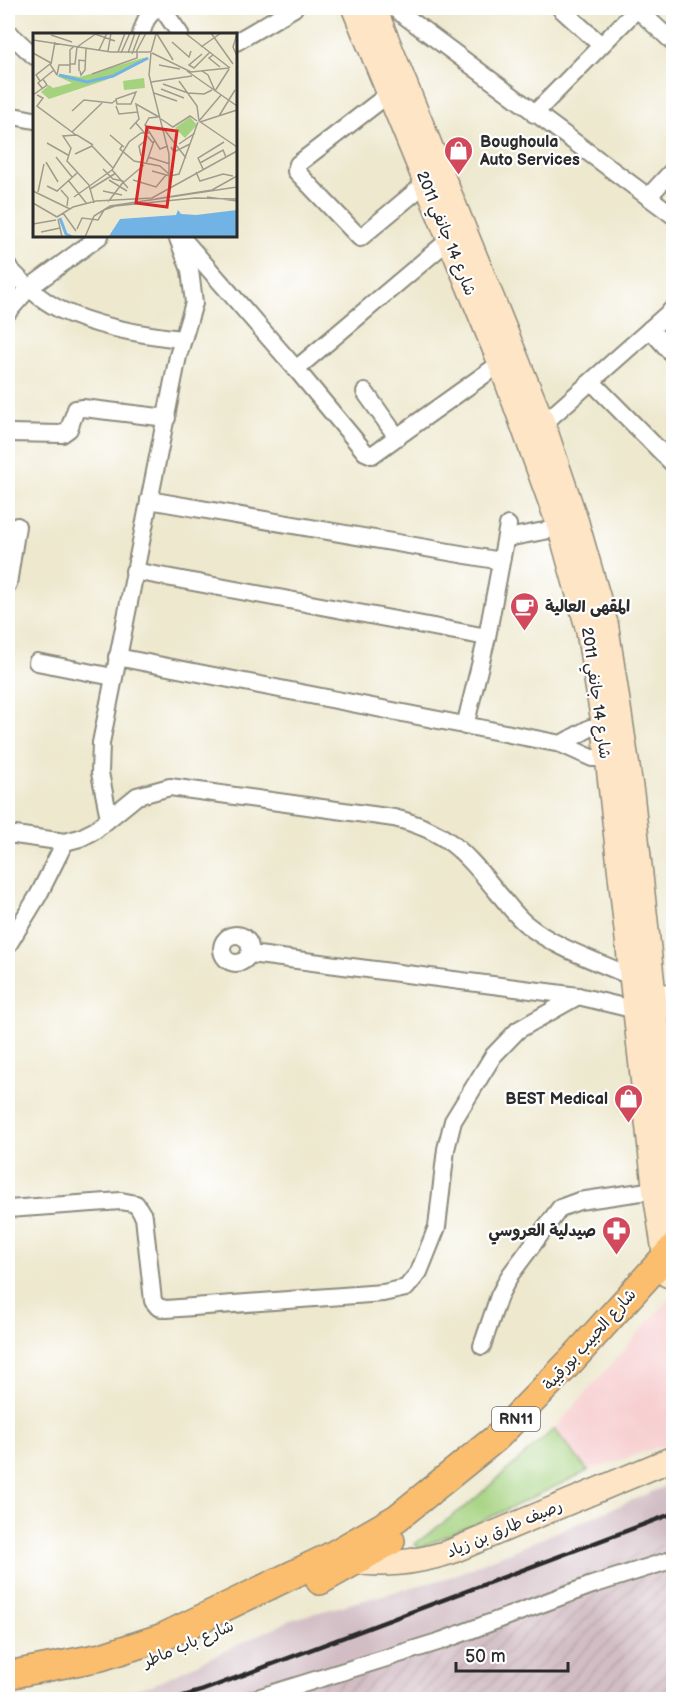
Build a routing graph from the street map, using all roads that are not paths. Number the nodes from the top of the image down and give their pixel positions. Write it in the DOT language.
graph roads {
  1 [pos="155,8"];
  2 [pos="162,8"];
  3 [pos="294,8"];
  4 [pos="354,8"];
  5 [pos="374,8"];
  6 [pos="394,8"];
  7 [pos="560,8"];
  8 [pos="638,8"];
  9 [pos="8,32"];
  10 [pos="141,33"];
  11 [pos="179,33"];
  12 [pos="237,41"];
  13 [pos="674,43"];
  14 [pos="601,45"];
  15 [pos="33,55"];
  16 [pos="390,93"];
  17 [pos="534,114"];
  18 [pos="8,115"];
  19 [pos="33,120"];
  20 [pos="674,169"];
  21 [pos="427,182"];
  22 [pos="648,197"];
  23 [pos="674,216"];
  24 [pos="99,237"];
  25 [pos="178,237"];
  26 [pos="179,237"];
  27 [pos="450,239"];
  28 [pos="8,267"];
  29 [pos="28,288"];
  30 [pos="674,308"];
  31 [pos="8,312"];
  32 [pos="650,329"];
  33 [pos="182,339"];
  34 [pos="674,356"];
  35 [pos="507,357"];
  36 [pos="296,369"];
  37 [pos="592,382"];
  38 [pos="365,392"];
  39 [pos="167,418"];
  40 [pos="543,424"];
  41 [pos="8,433"];
  42 [pos="397,437"];
  43 [pos="674,465"];
  44 [pos="149,500"];
  45 [pos="17,526"];
  46 [pos="560,528"];
  47 [pos="501,561"];
  48 [pos="134,571"];
  49 [pos="8,584"];
  50 [pos="487,637"];
  51 [pos="117,657"];
  52 [pos="37,662"];
  53 [pos="113,677"];
  54 [pos="613,725"];
  55 [pos="465,726"];
  56 [pos="561,744"];
  57 [pos="617,758"];
  58 [pos="109,818"];
  59 [pos="8,834"];
  60 [pos="65,842"];
  61 [pos="8,945"];
  62 [pos="249,954"];
  63 [pos="578,996"];
  64 [pos="649,1002"];
  65 [pos="666,1055"];
  66 [pos="664,1187"];
  67 [pos="8,1209"];
  68 [pos="670,1262"];
  69 [pos="482,1346"];
  70 [pos="674,1458"];
  71 [pos="329,1557"];
  72 [pos="674,1559"];
  73 [pos="358,1562"];
  74 [pos="8,1675"];
  75 [pos="8,1692"];
  76 [pos="251,1700"];
  1 -- 10 [label="street"];
  2 -- 11 [label="street"];
  3 -- 12 [label="street"];
  4 -- 16 [label="main road, شارع 14 جانفي 2011"];
  5 -- 35 [label="main road, شارع 14 جانفي 2011"];
  6 -- 17 [label="street"];
  7 -- 14 [label="street"];
  8 -- 13 [label="street"];
  8 -- 14 [label="street"];
  9 -- 15 [label="street"];
  14 -- 17 [label="street"];
  16 -- 21 [label="main road, شارع 14 جانفي 2011"];
  16 -- 21 [label="street"];
  17 -- 22 [label="street"];
  18 -- 19 [label="street"];
  20 -- 22 [label="street"];
  21 -- 27 [label="main road, شارع 14 جانفي 2011"];
  22 -- 23 [label="street"];
  24 -- 29 [label="street"];
  25 -- 33 [label="street"];
  26 -- 36 [label="street"];
  27 -- 35 [label="main road, شارع 14 جانفي 2011"];
  27 -- 36 [label="street"];
  28 -- 29 [label="street"];
  29 -- 31 [label="street"];
  29 -- 33 [label="street"];
  30 -- 32 [label="street"];
  32 -- 34 [label="street"];
  32 -- 37 [label="street"];
  33 -- 39 [label="street"];
  35 -- 40 [label="main road, شارع 14 جانفي 2011"];
  35 -- 42 [label="street"];
  35 -- 46 [label="main road, شارع 14 جانفي 2011"];
  36 -- 42 [label="street"];
  37 -- 40 [label="street"];
  37 -- 43 [label="street"];
  38 -- 42 [label="street"];
  39 -- 41 [label="street"];
  39 -- 44 [label="street"];
  40 -- 54 [label="main road, شارع 14 جانفي 2011"];
  44 -- 47 [label="street"];
  44 -- 48 [label="street"];
  45 -- 49 [label="street"];
  46 -- 47 [label="street"];
  46 -- 54 [label="main road, شارع 14 جانفي 2011"];
  47 -- 50 [label="street"];
  48 -- 50 [label="street"];
  48 -- 51 [label="street"];
  50 -- 55 [label="street"];
  51 -- 53 [label="street"];
  51 -- 55 [label="street"];
  52 -- 53 [label="street"];
  53 -- 58 [label="street"];
  54 -- 56 [label="street"];
  54 -- 57 [label="main road, شارع 14 جانفي 2011"];
  55 -- 56 [label="street"];
  56 -- 57 [label="street"];
  57 -- 64 [label="main road, شارع 14 جانفي 2011"];
  58 -- 60 [label="street"];
  58 -- 64 [label="street"];
  59 -- 60 [label="street"];
  60 -- 61 [label="street"];
  62 -- 63 [label="street"];
  63 -- 64 [label="street"];
  63 -- 67 [label="street"];
  64 -- 65 [label="main road, شارع 14 جانفي 2011"];
  64 -- 66 [label="main road, شارع 14 جانفي 2011"];
  65 -- 66 [label="main road, شارع 14 جانفي 2011"];
  66 -- 68 [label="main road, شارع 14 جانفي 2011"];
  66 -- 69 [label="street"];
  68 -- 71 [label="main road, شارع الحبيب بورقيبة / RN11"];
  68 -- 73 [label="main road, شارع الحبيب بورقيبة / RN11"];
  70 -- 73 [label="main road, رصيف طارق بن زياد"];
  71 -- 73 [label="main road, رصيف طارق بن زياد"];
  71 -- 74 [label="main road, شارع باب ماطر / RN11"];
  72 -- 76 [label="street"];
  73 -- 75 [label="main road, شارع باب ماطر / RN11"];
}
